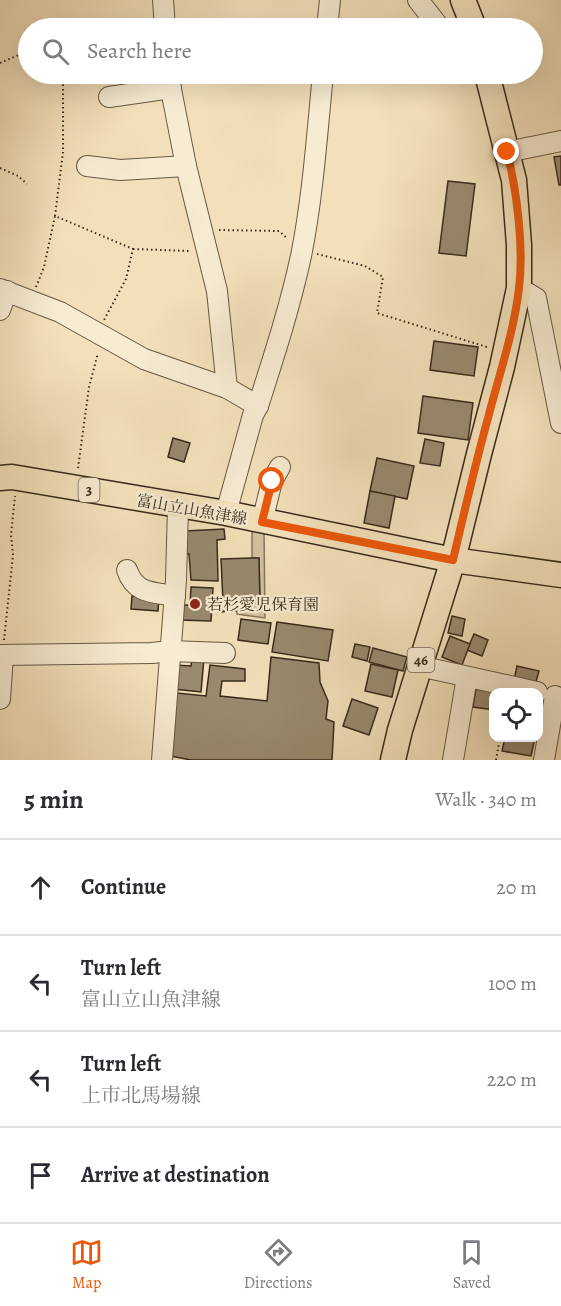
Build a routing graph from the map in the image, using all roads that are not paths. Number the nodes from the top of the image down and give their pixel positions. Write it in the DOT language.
graph roads {
  1 [pos="163,0"];
  2 [pos="330,0"];
  3 [pos="418,0"];
  4 [pos="466,1"];
  5 [pos="164,18"];
  6 [pos="328,18"];
  7 [pos="432,18"];
  8 [pos="471,18"];
  9 [pos="159,84"];
  10 [pos="171,84"];
  11 [pos="322,84"];
  12 [pos="490,84"];
  13 [pos="109,97"];
  14 [pos="561,141"];
  15 [pos="507,152"];
  16 [pos="87,166"];
  17 [pos="186,166"];
  18 [pos="519,288"];
  19 [pos="2,297"];
  20 [pos="556,372"];
  21 [pos="227,388"];
  22 [pos="258,406"];
  23 [pos="561,423"];
  24 [pos="280,467"];
  25 [pos="9,478"];
  26 [pos="178,507"];
  27 [pos="226,513"];
  28 [pos="262,522"];
  29 [pos="453,560"];
  30 [pos="127,570"];
  31 [pos="561,575"];
  32 [pos="175,596"];
  33 [pos="170,651"];
  34 [pos="225,653"];
  35 [pos="1,655"];
  36 [pos="419,666"];
  37 [pos="467,677"];
  38 [pos="548,695"];
  39 [pos="0,699"];
  40 [pos="388,758"];
  41 [pos="162,760"];
  42 [pos="453,760"];
  43 [pos="544,760"];
  1 -- 5 [label="street"];
  2 -- 6 [label="street"];
  3 -- 7 [label="street"];
  4 -- 8 [label="main road"];
  9 -- 13 [label="street"];
  10 -- 17 [label="street"];
  11 -- 22 [label="street"];
  12 -- 15 [label="main road, 46"];
  14 -- 15 [label="street"];
  15 -- 18 [label="main road, 46"];
  16 -- 17 [label="street"];
  17 -- 21 [label="street"];
  18 -- 20 [label="street"];
  18 -- 29 [label="main road, 46"];
  19 -- 21 [label="street"];
  20 -- 23 [label="street"];
  21 -- 22 [label="street"];
  22 -- 27 [label="street"];
  24 -- 28 [label="street"];
  25 -- 26 [label="main road, 富山立山魚津線 / 3"];
  26 -- 27 [label="main road, 富山立山魚津線 / 3"];
  26 -- 32 [label="street"];
  27 -- 28 [label="main road, 富山立山魚津線 / 3"];
  28 -- 29 [label="main road, 富山立山魚津線 / 3"];
  29 -- 31 [label="main road, 富山立山魚津線 / 3"];
  29 -- 36 [label="main road, 46"];
  30 -- 32 [label="street"];
  32 -- 33 [label="street"];
  33 -- 34 [label="street"];
  33 -- 35 [label="street"];
  33 -- 41 [label="street"];
  35 -- 39 [label="street"];
  36 -- 37 [label="street"];
  36 -- 40 [label="main road, 46"];
  37 -- 38 [label="street"];
  37 -- 42 [label="street"];
  38 -- 43 [label="street"];
}
